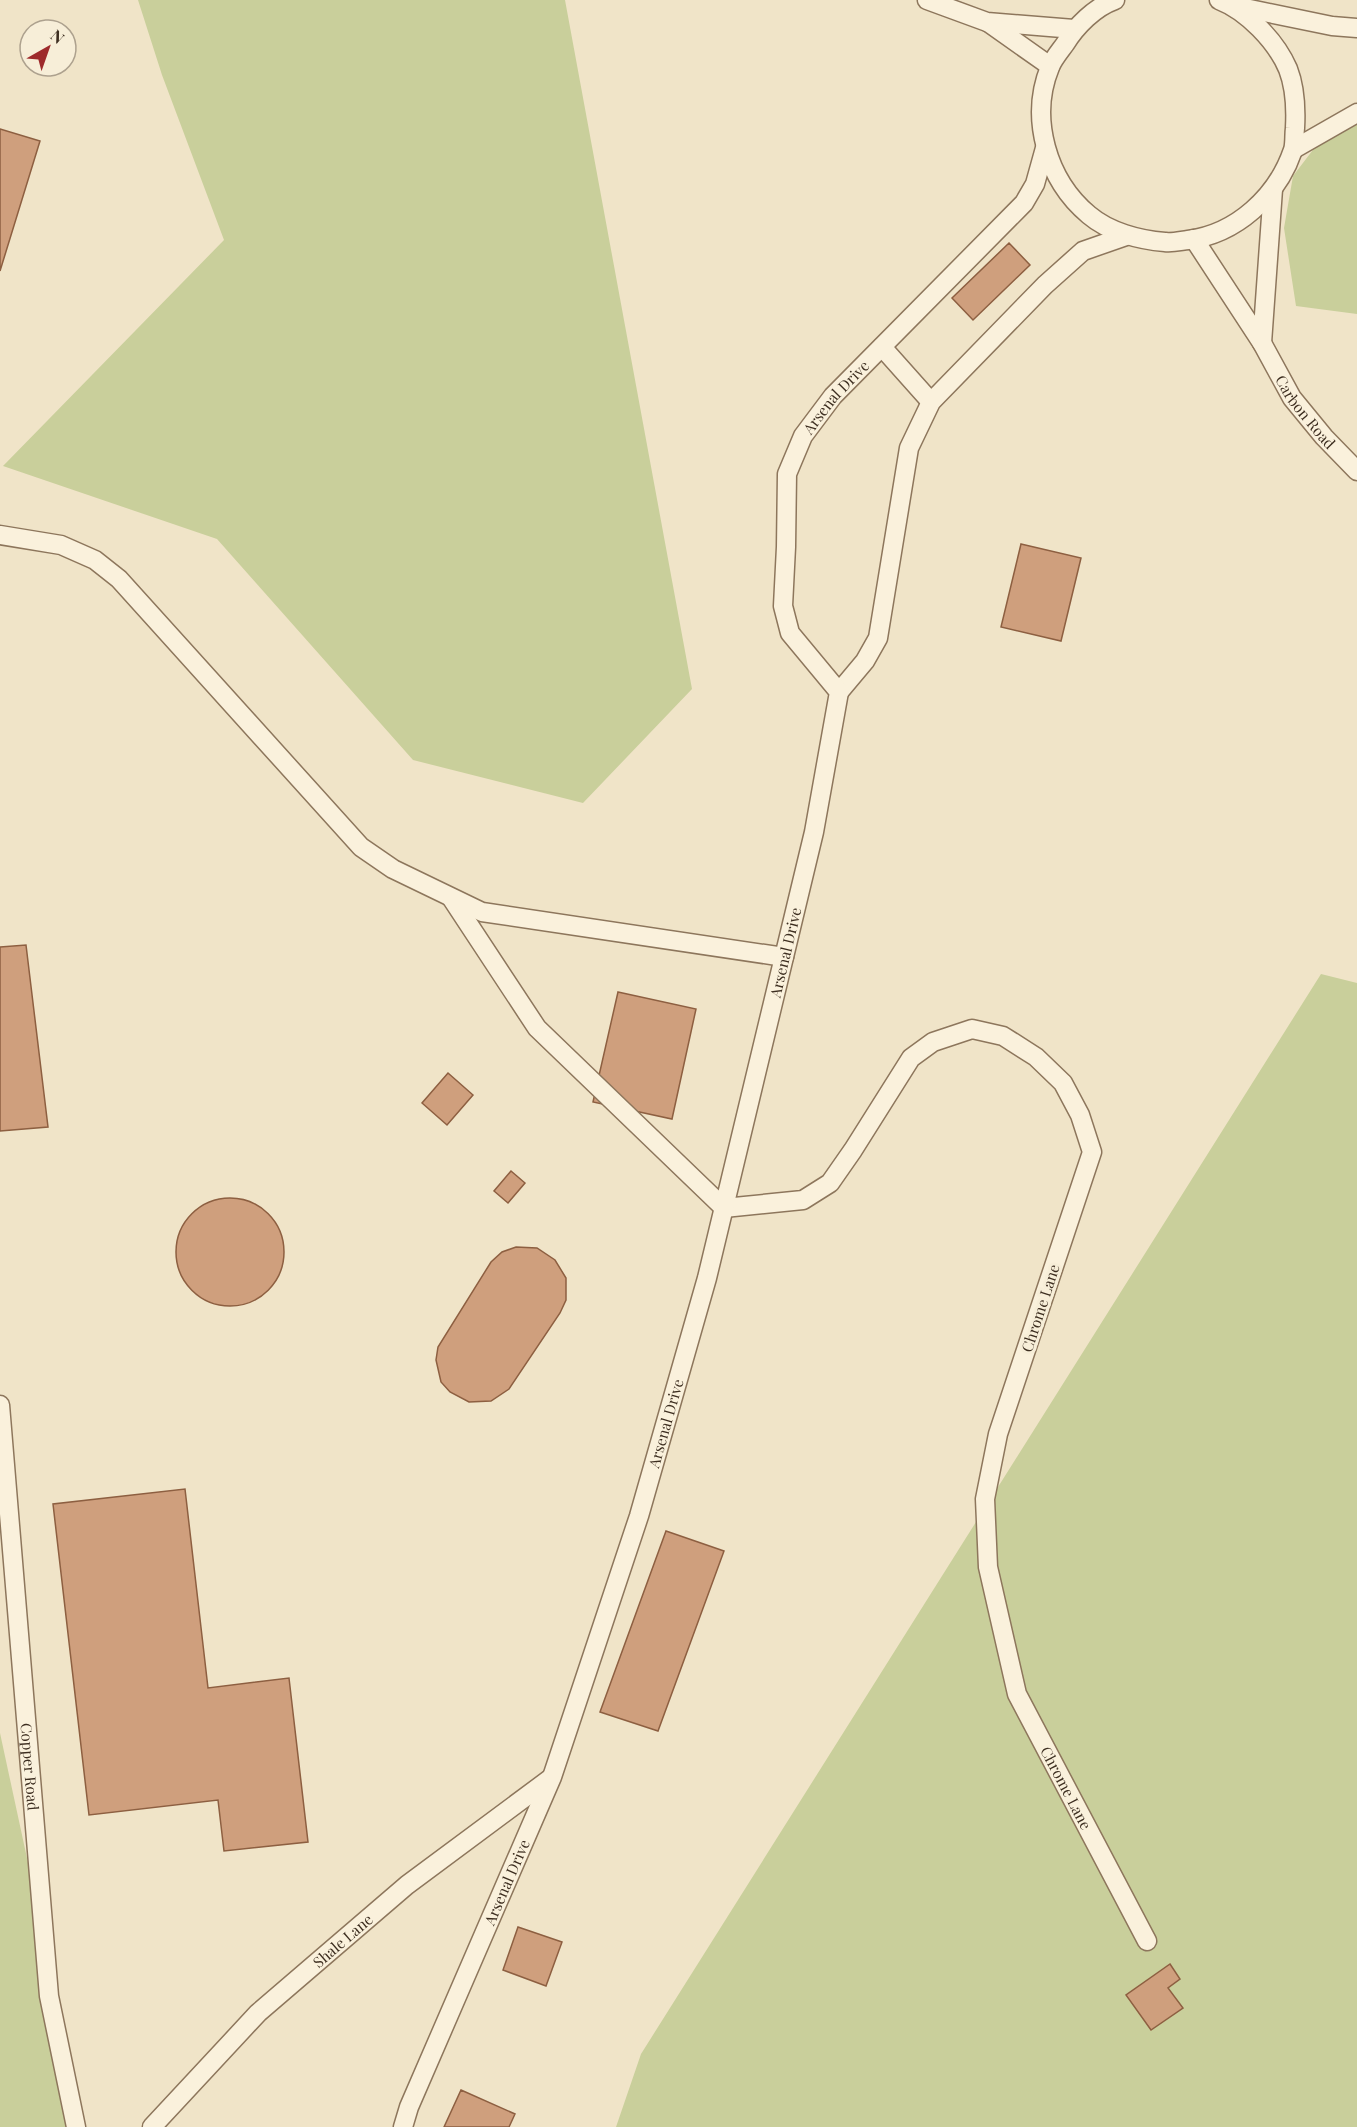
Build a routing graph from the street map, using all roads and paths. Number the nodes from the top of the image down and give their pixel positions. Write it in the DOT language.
graph roads {
  1 [pos="927,0"];
  2 [pos="1115,0"];
  3 [pos="1226,2"];
  4 [pos="987,22"];
  5 [pos="1357,27"];
  6 [pos="1074,29"];
  7 [pos="1050,66"];
  8 [pos="1357,113"];
  9 [pos="1045,148"];
  10 [pos="1294,149"];
  11 [pos="1273,189"];
  12 [pos="1126,236"];
  13 [pos="1194,239"];
  14 [pos="1262,343"];
  15 [pos="882,347"];
  16 [pos="931,402"];
  17 [pos="1357,471"];
  18 [pos="0,535"];
  19 [pos="839,692"];
  20 [pos="452,898"];
  21 [pos="784,957"];
  22 [pos="724,1209"];
  23 [pos="0,1405"];
  24 [pos="552,1777"];
  25 [pos="1147,1941"];
  26 [pos="76,2127"];
  27 [pos="152,2127"];
  28 [pos="403,2127"];
  1 -- 4 [label="lane"];
  2 -- 6 [label="lane"];
  3 -- 5 [label="lane"];
  3 -- 10 [label="lane"];
  4 -- 6 [label="lane"];
  4 -- 7 [label="lane"];
  6 -- 7 [label="lane"];
  7 -- 9 [label="lane"];
  8 -- 10 [label="lane"];
  9 -- 12 [label="lane"];
  9 -- 15 [label="lane, Arsenal Drive"];
  10 -- 11 [label="lane"];
  11 -- 13 [label="lane"];
  11 -- 14 [label="lane"];
  12 -- 13 [label="lane"];
  12 -- 16 [label="lane, Arsenal Drive"];
  13 -- 14 [label="lane, Carbon Road"];
  14 -- 17 [label="lane, Carbon Road"];
  15 -- 16 [label="lane"];
  15 -- 19 [label="lane, Arsenal Drive"];
  16 -- 19 [label="lane, Arsenal Drive"];
  18 -- 20 [label="lane"];
  19 -- 21 [label="lane, Arsenal Drive"];
  20 -- 21 [label="lane"];
  20 -- 22 [label="lane"];
  21 -- 22 [label="lane, Arsenal Drive"];
  22 -- 24 [label="lane, Arsenal Drive"];
  22 -- 25 [label="lane, Chrome Lane"];
  23 -- 26 [label="lane, Copper Road"];
  24 -- 27 [label="lane, Shale Lane"];
  24 -- 28 [label="lane, Arsenal Drive"];
}
